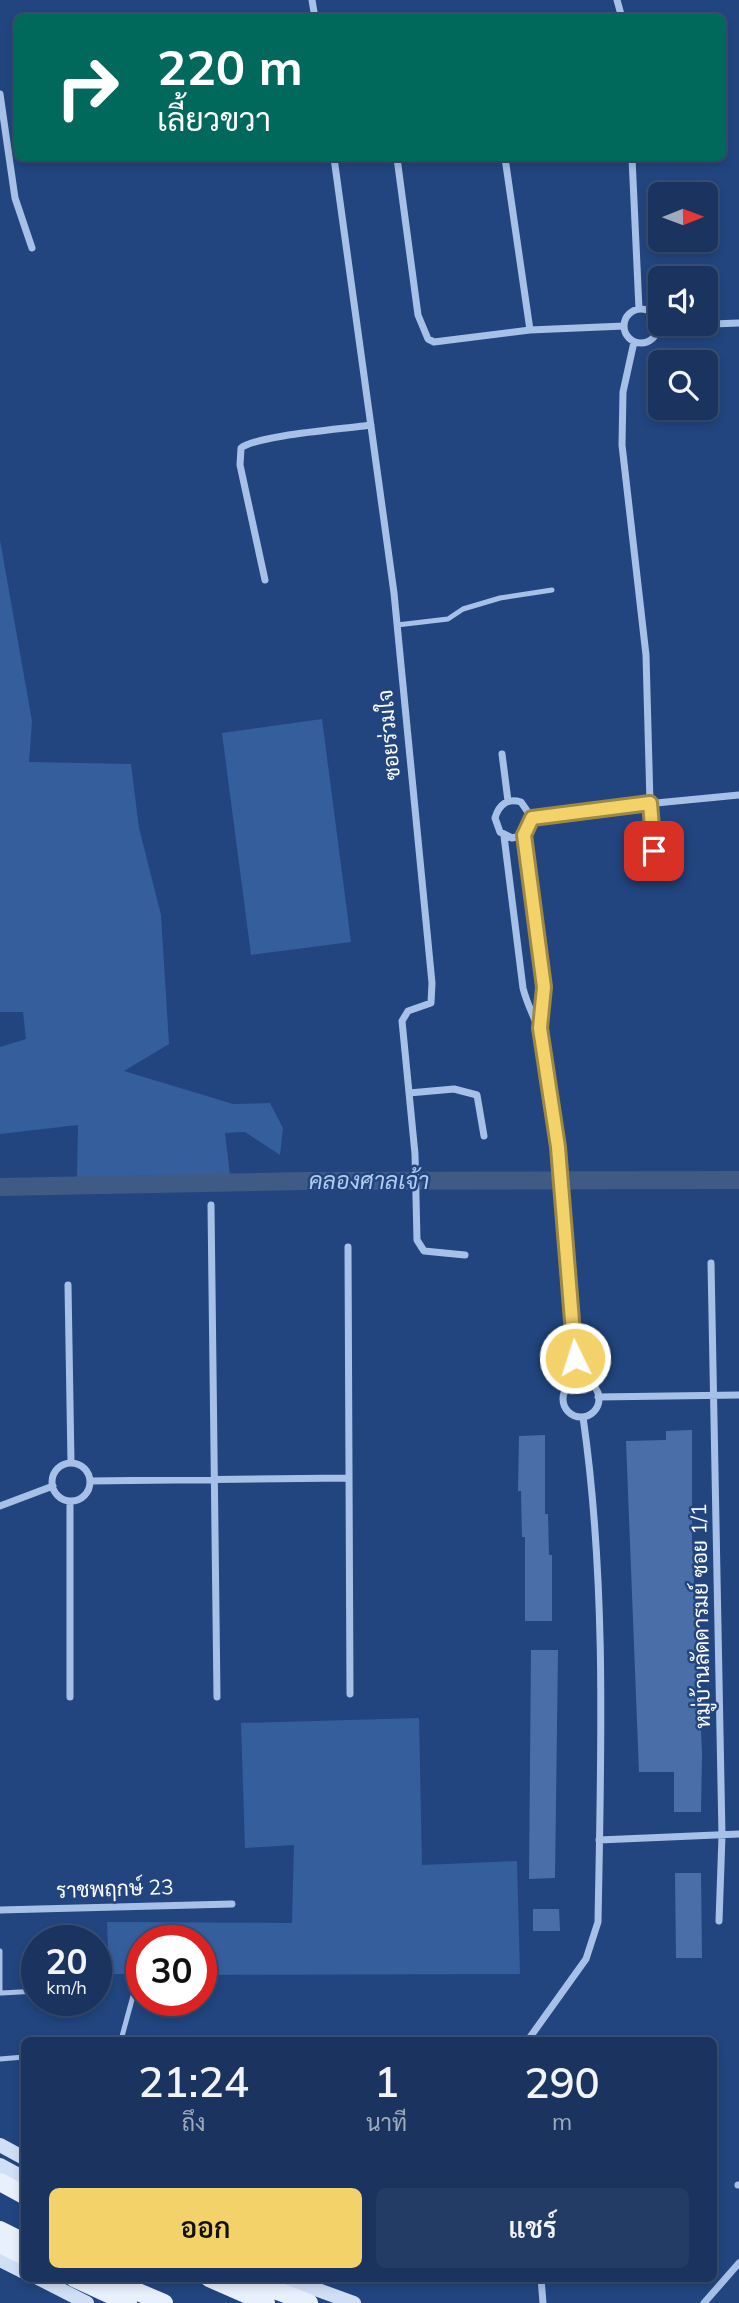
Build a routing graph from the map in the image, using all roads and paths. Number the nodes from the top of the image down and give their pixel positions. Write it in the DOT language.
graph roads {
  1 [pos="0,94"];
  2 [pos="334,161"];
  3 [pos="397,161"];
  4 [pos="505,161"];
  5 [pos="632,161"];
  6 [pos="32,248"];
  7 [pos="639,309"];
  8 [pos="648,313"];
  9 [pos="739,323"];
  10 [pos="718,324"];
  11 [pos="624,326"];
  12 [pos="530,330"];
  13 [pos="653,336"];
  14 [pos="634,342"];
  15 [pos="371,425"];
  16 [pos="265,580"];
  17 [pos="552,590"];
  18 [pos="397,625"];
  19 [pos="502,754"];
  20 [pos="739,795"];
  21 [pos="508,801"];
  22 [pos="650,803"];
  23 [pos="532,818"];
  24 [pos="524,835"];
  25 [pos="503,836"];
  26 [pos="657,876"];
  27 [pos="540,1028"];
  28 [pos="409,1093"];
  29 [pos="484,1136"];
  30 [pos="211,1205"];
  31 [pos="348,1247"];
  32 [pos="465,1255"];
  33 [pos="711,1263"];
  34 [pos="68,1285"];
  35 [pos="576,1382"];
  36 [pos="716,1395"];
  37 [pos="739,1395"];
  38 [pos="598,1397"];
  39 [pos="583,1417"];
  40 [pos="71,1463"];
  41 [pos="348,1478"];
  42 [pos="215,1479"];
  43 [pos="90,1481"];
  44 [pos="53,1486"];
  45 [pos="70,1501"];
  46 [pos="0,1506"];
  47 [pos="350,1694"];
  48 [pos="70,1697"];
  49 [pos="217,1697"];
  50 [pos="739,1834"];
  51 [pos="722,1836"];
  52 [pos="599,1840"];
  53 [pos="232,1904"];
  54 [pos="0,1910"];
  55 [pos="719,1921"];
  56 [pos="0,1951"];
  57 [pos="21,1992"];
  58 [pos="1,1993"];
  59 [pos="128,2016"];
  60 [pos="122,2037"];
  61 [pos="530,2037"];
  62 [pos="21,2057"];
  63 [pos="0,2059"];
  64 [pos="0,2145"];
  65 [pos="21,2156"];
  66 [pos="0,2165"];
  67 [pos="21,2176"];
  68 [pos="0,2182"];
  69 [pos="21,2192"];
  70 [pos="0,2230"];
  71 [pos="21,2240"];
  72 [pos="0,2244"];
  73 [pos="21,2254"];
  74 [pos="0,2260"];
  75 [pos="739,2263"];
  76 [pos="21,2270"];
  77 [pos="45,2282"];
  78 [pos="83,2282"];
  79 [pos="115,2282"];
  80 [pos="218,2282"];
  81 [pos="254,2282"];
  82 [pos="296,2282"];
  83 [pos="541,2282"];
  84 [pos="86,2303"];
  85 [pos="128,2303"];
  86 [pos="164,2303"];
  87 [pos="267,2303"];
  88 [pos="309,2303"];
  89 [pos="354,2303"];
  90 [pos="543,2303"];
  91 [pos="704,2303"];
  1 -- 6 [label="street"];
  2 -- 15 [label="street, ซอยร่วมใจ"];
  3 -- 12 [label="street"];
  4 -- 12 [label="street"];
  5 -- 7 [label="street"];
  7 -- 8 [label="street"];
  7 -- 11 [label="street"];
  9 -- 10 [label="street"];
  11 -- 12 [label="street"];
  11 -- 14 [label="street"];
  13 -- 14 [label="street"];
  14 -- 22 [label="street"];
  15 -- 16 [label="street"];
  15 -- 18 [label="street, ซอยร่วมใจ"];
  17 -- 18 [label="lane"];
  18 -- 28 [label="street, ซอยร่วมใจ"];
  19 -- 21 [label="street"];
  20 -- 22 [label="street"];
  21 -- 23 [label="street"];
  21 -- 25 [label="street"];
  22 -- 23 [label="street"];
  22 -- 26 [label="street"];
  23 -- 24 [label="street"];
  24 -- 25 [label="street"];
  24 -- 27 [label="street"];
  25 -- 27 [label="street"];
  27 -- 35 [label="street"];
  28 -- 29 [label="street"];
  28 -- 32 [label="street, ซอยร่วมใจ"];
  30 -- 42 [label="street"];
  31 -- 41 [label="street"];
  33 -- 36 [label="street, หมู่บ้านลัดดารมย์ ซอย 1/1"];
  34 -- 40 [label="street"];
  35 -- 38 [label="street"];
  35 -- 39 [label="street"];
  36 -- 37 [label="street"];
  36 -- 38 [label="street"];
  36 -- 51 [label="street, หมู่บ้านลัดดารมย์ ซอย 1/1"];
  38 -- 39 [label="street"];
  39 -- 52 [label="street"];
  40 -- 43 [label="street"];
  40 -- 44 [label="street"];
  41 -- 42 [label="street"];
  41 -- 47 [label="street"];
  42 -- 43 [label="street"];
  42 -- 49 [label="street"];
  43 -- 45 [label="street"];
  44 -- 45 [label="street"];
  44 -- 46 [label="street"];
  45 -- 48 [label="street"];
  50 -- 51 [label="street"];
  51 -- 52 [label="street"];
  51 -- 55 [label="street, หมู่บ้านลัดดารมย์ ซอย 1/1"];
  52 -- 61 [label="street"];
  53 -- 54 [label="street, ราชพฤกษ์ 23"];
  56 -- 58 [label="lane"];
  57 -- 58 [label="lane"];
  59 -- 60 [label="lane"];
  62 -- 63 [label="lane"];
  64 -- 65 [label="main road"];
  66 -- 67 [label="main road"];
  68 -- 69 [label="main road"];
  70 -- 71 [label="main road"];
  72 -- 73 [label="main road"];
  74 -- 76 [label="main road"];
  75 -- 91 [label="street"];
  77 -- 84 [label="main road"];
  78 -- 85 [label="main road"];
  79 -- 86 [label="main road"];
  80 -- 87 [label="main road"];
  81 -- 88 [label="main road"];
  82 -- 89 [label="main road"];
  83 -- 90 [label="street"];
}
